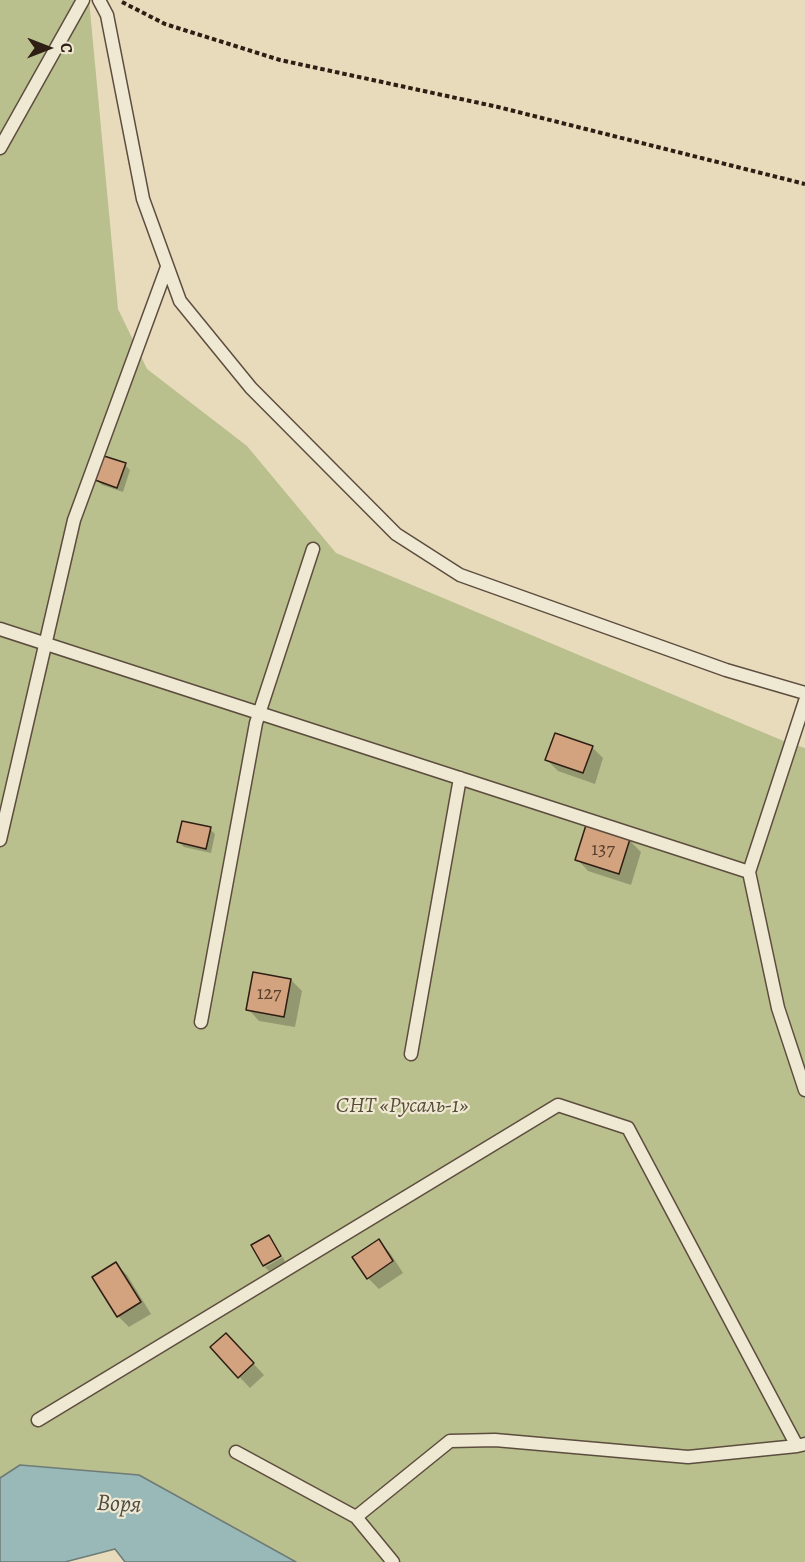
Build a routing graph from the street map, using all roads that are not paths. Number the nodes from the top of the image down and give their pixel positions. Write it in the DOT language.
graph roads {
  1 [pos="83,0"];
  2 [pos="99,0"];
  3 [pos="0,148"];
  4 [pos="167,267"];
  5 [pos="313,549"];
  6 [pos="0,629"];
  7 [pos="46,644"];
  8 [pos="805,693"];
  9 [pos="805,701"];
  10 [pos="460,778"];
  11 [pos="0,840"];
  12 [pos="749,872"];
  13 [pos="201,1022"];
  14 [pos="411,1054"];
  15 [pos="805,1090"];
  16 [pos="38,1420"];
  17 [pos="801,1445"];
  18 [pos="236,1452"];
  19 [pos="356,1517"];
  20 [pos="393,1562"];
  1 -- 3 [label="lane"];
  2 -- 4 [label="lane"];
  4 -- 7 [label="lane"];
  4 -- 8 [label="lane"];
  5 -- 13 [label="lane"];
  6 -- 7 [label="lane"];
  7 -- 10 [label="lane"];
  7 -- 11 [label="lane"];
  9 -- 12 [label="lane"];
  10 -- 12 [label="lane"];
  10 -- 14 [label="lane"];
  12 -- 15 [label="lane"];
  16 -- 17 [label="lane"];
  17 -- 19 [label="lane"];
  18 -- 19 [label="lane"];
  19 -- 20 [label="lane"];
}
